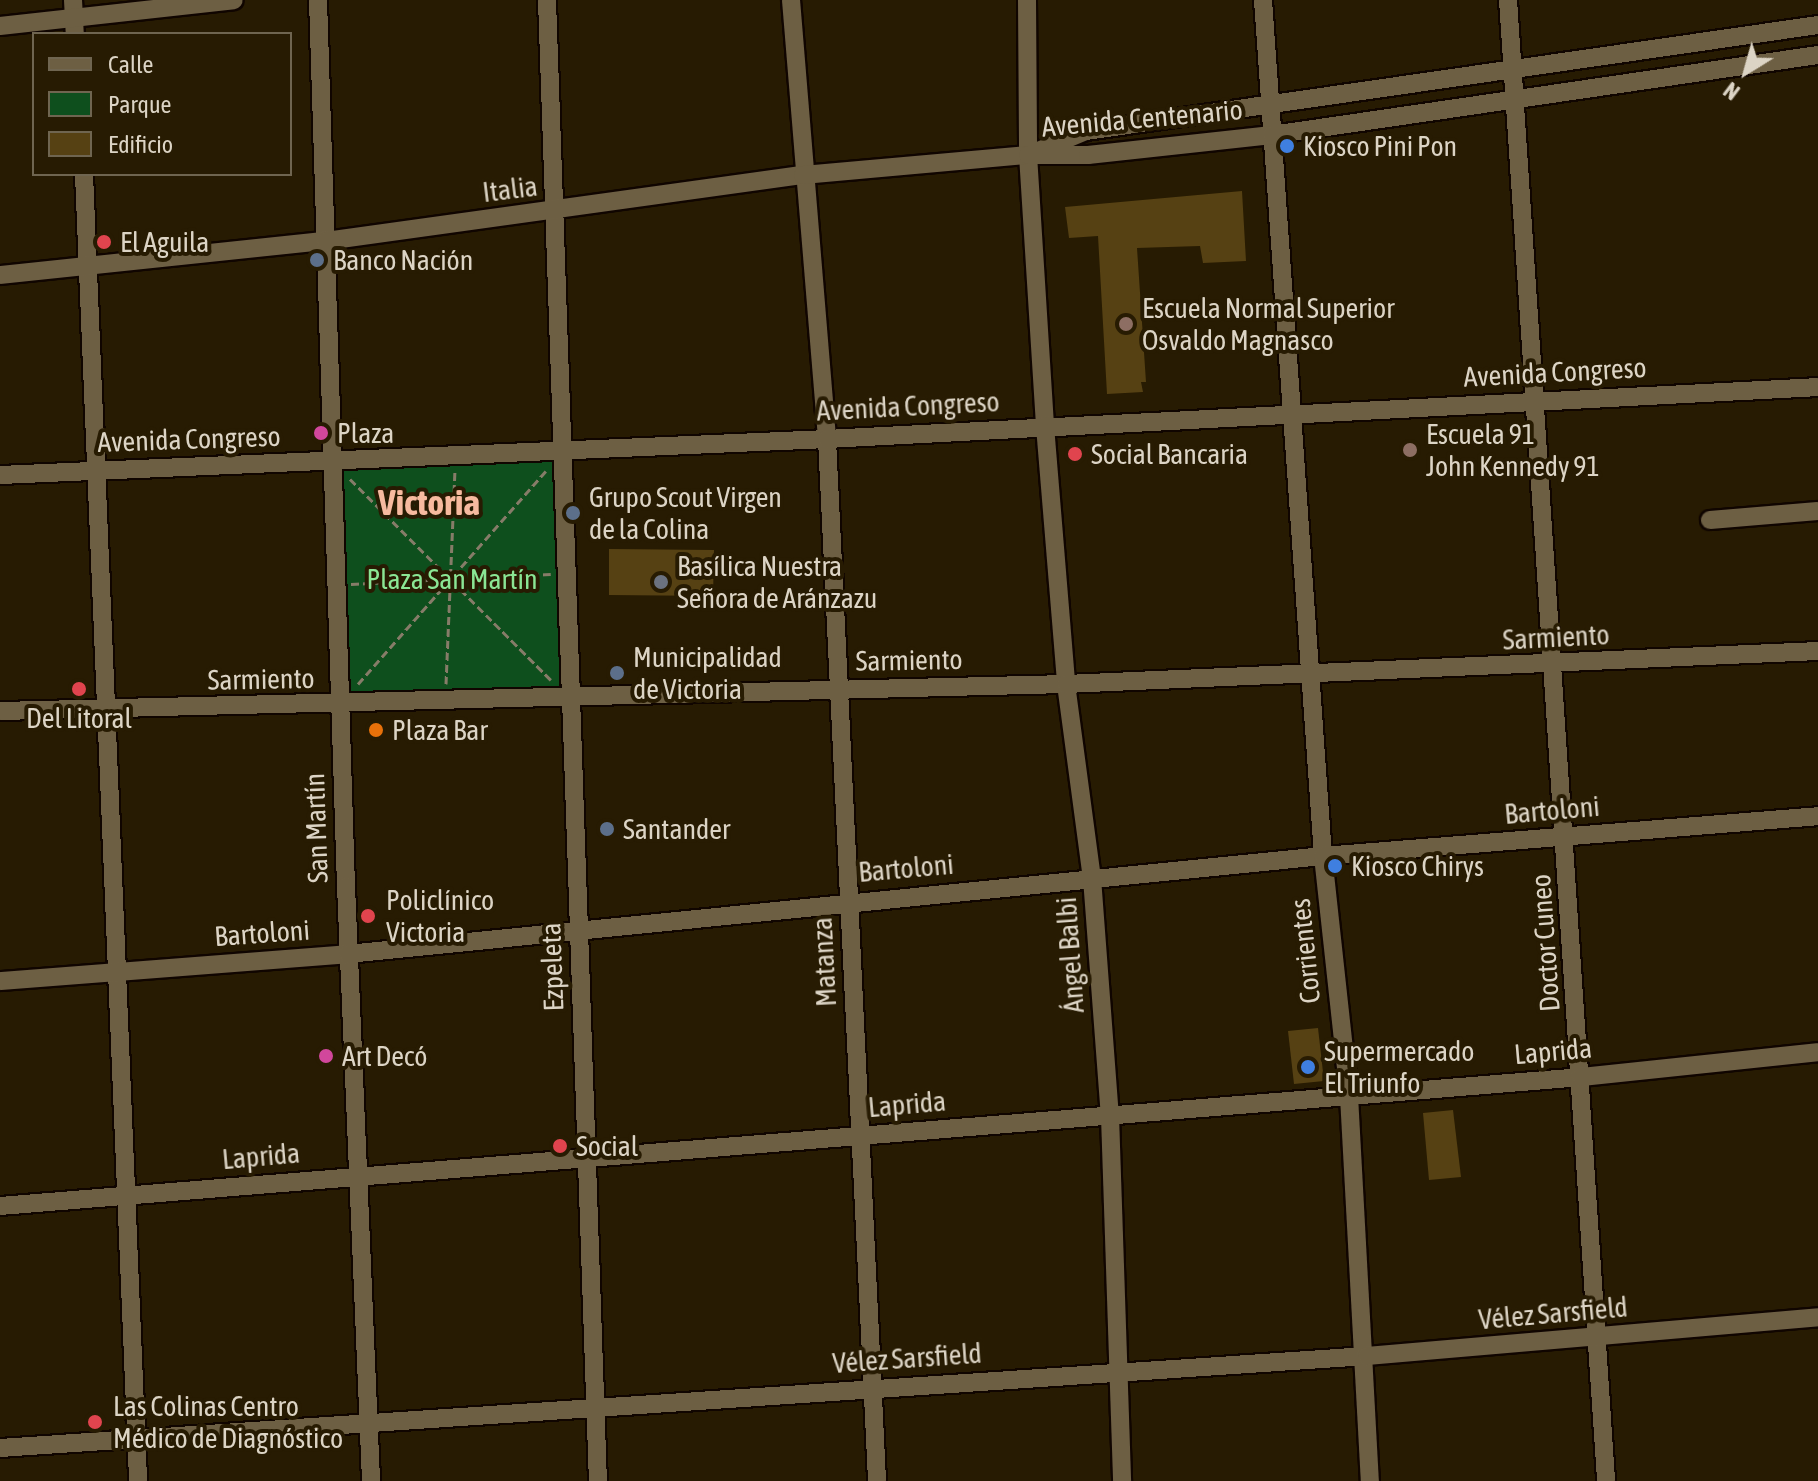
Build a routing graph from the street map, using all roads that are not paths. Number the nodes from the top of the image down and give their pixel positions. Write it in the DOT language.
graph roads {
  1 [pos="234,0"];
  2 [pos="318,0"];
  3 [pos="547,0"];
  4 [pos="791,0"];
  5 [pos="1027,0"];
  6 [pos="1263,0"];
  7 [pos="1508,0"];
  8 [pos="74,17"];
  9 [pos="1818,25"];
  10 [pos="0,26"];
  11 [pos="1818,55"];
  12 [pos="1512,71"];
  13 [pos="1512,100"];
  14 [pos="1270,105"];
  15 [pos="1272,135"];
  16 [pos="1028,155"];
  17 [pos="803,175"];
  18 [pos="84,176"];
  19 [pos="554,211"];
  20 [pos="326,241"];
  21 [pos="90,265"];
  22 [pos="0,275"];
  23 [pos="1818,387"];
  24 [pos="1532,401"];
  25 [pos="1289,415"];
  26 [pos="1045,426"];
  27 [pos="827,439"];
  28 [pos="563,452"];
  29 [pos="333,461"];
  30 [pos="98,471"];
  31 [pos="0,475"];
  32 [pos="1818,511"];
  33 [pos="1710,520"];
  34 [pos="1818,651"];
  35 [pos="1556,666"];
  36 [pos="1309,674"];
  37 [pos="1066,684"];
  38 [pos="839,690"];
  39 [pos="571,699"];
  40 [pos="340,705"];
  41 [pos="107,709"];
  42 [pos="0,711"];
  43 [pos="1818,816"];
  44 [pos="1566,838"];
  45 [pos="1323,856"];
  46 [pos="1092,878"];
  47 [pos="849,901"];
  48 [pos="579,929"];
  49 [pos="348,954"];
  50 [pos="118,972"];
  51 [pos="0,981"];
  52 [pos="1818,1052"];
  53 [pos="1581,1077"];
  54 [pos="1349,1096"];
  55 [pos="1110,1116"];
  56 [pos="861,1136"];
  57 [pos="586,1158"];
  58 [pos="358,1177"];
  59 [pos="126,1195"];
  60 [pos="0,1206"];
  61 [pos="1818,1317"];
  62 [pos="1597,1338"];
  63 [pos="1367,1356"];
  64 [pos="1118,1372"];
  65 [pos="873,1388"];
  66 [pos="595,1410"];
  67 [pos="369,1427"];
  68 [pos="136,1440"];
  69 [pos="0,1448"];
  70 [pos="138,1481"];
  71 [pos="371,1481"];
  72 [pos="598,1481"];
  73 [pos="877,1481"];
  74 [pos="1122,1481"];
  75 [pos="1370,1481"];
  76 [pos="1606,1481"];
  1 -- 8 [label="street"];
  2 -- 20 [label="street, San Martín"];
  3 -- 19 [label="street, Ezpeleta"];
  4 -- 17 [label="street, Matanza"];
  5 -- 16 [label="street, Ángel Balbi"];
  6 -- 14 [label="street, Corrientes"];
  7 -- 12 [label="street, Doctor Cuneo"];
  8 -- 10 [label="street"];
  9 -- 12 [label="street, Avenida Centenario"];
  11 -- 13 [label="street, Avenida Centenario"];
  12 -- 13 [label="street, Doctor Cuneo"];
  12 -- 14 [label="street, Avenida Centenario"];
  13 -- 15 [label="street, Avenida Centenario"];
  13 -- 24 [label="street, Doctor Cuneo"];
  14 -- 15 [label="street, Corrientes"];
  14 -- 16 [label="street, Avenida Centenario"];
  15 -- 16 [label="street, Avenida Centenario"];
  15 -- 25 [label="street, Corrientes"];
  16 -- 17 [label="street, Italia"];
  16 -- 26 [label="street, Ángel Balbi"];
  17 -- 19 [label="street, Italia"];
  17 -- 27 [label="street, Matanza"];
  18 -- 21 [label="street"];
  19 -- 20 [label="street, Italia"];
  19 -- 28 [label="street, Ezpeleta"];
  20 -- 21 [label="street, Italia"];
  20 -- 29 [label="street, San Martín"];
  21 -- 22 [label="street, Italia"];
  21 -- 30 [label="street"];
  23 -- 24 [label="street, Avenida Congreso"];
  24 -- 25 [label="street, Avenida Congreso"];
  24 -- 35 [label="street, Doctor Cuneo"];
  25 -- 26 [label="street, Avenida Congreso"];
  25 -- 36 [label="street, Corrientes"];
  26 -- 27 [label="street, Avenida Congreso"];
  26 -- 37 [label="street, Ángel Balbi"];
  27 -- 28 [label="street, Avenida Congreso"];
  27 -- 38 [label="street, Matanza"];
  28 -- 29 [label="street, Avenida Congreso"];
  28 -- 39 [label="street, Ezpeleta"];
  29 -- 30 [label="street, Avenida Congreso"];
  29 -- 40 [label="street, San Martín"];
  30 -- 31 [label="street, Avenida Congreso"];
  30 -- 41 [label="street"];
  32 -- 33 [label="street"];
  34 -- 35 [label="street, Sarmiento"];
  35 -- 36 [label="street, Sarmiento"];
  35 -- 44 [label="street, Doctor Cuneo"];
  36 -- 37 [label="street, Sarmiento"];
  36 -- 45 [label="street, Corrientes"];
  37 -- 38 [label="street, Sarmiento"];
  37 -- 46 [label="street, Ángel Balbi"];
  38 -- 39 [label="street, Sarmiento"];
  38 -- 47 [label="street, Matanza"];
  39 -- 40 [label="street, Sarmiento"];
  39 -- 48 [label="street, Ezpeleta"];
  40 -- 41 [label="street, Sarmiento"];
  40 -- 49 [label="street, San Martín"];
  41 -- 42 [label="street, Sarmiento"];
  41 -- 50 [label="street"];
  43 -- 44 [label="street, Bartoloni"];
  44 -- 45 [label="street, Bartoloni"];
  44 -- 53 [label="street, Doctor Cuneo"];
  45 -- 46 [label="street, Bartoloni"];
  45 -- 54 [label="street, Corrientes"];
  46 -- 47 [label="street, Bartoloni"];
  46 -- 55 [label="street, Ángel Balbi"];
  47 -- 48 [label="street, Bartoloni"];
  47 -- 56 [label="street, Matanza"];
  48 -- 49 [label="street, Bartoloni"];
  48 -- 57 [label="street, Ezpeleta"];
  49 -- 50 [label="street, Bartoloni"];
  49 -- 58 [label="street, San Martín"];
  50 -- 51 [label="street, Bartoloni"];
  50 -- 59 [label="street"];
  52 -- 53 [label="street, Laprida"];
  53 -- 54 [label="street, Laprida"];
  53 -- 62 [label="street, Doctor Cuneo"];
  54 -- 55 [label="street, Laprida"];
  54 -- 63 [label="street, Corrientes"];
  55 -- 56 [label="street, Laprida"];
  55 -- 64 [label="street, Ángel Balbi"];
  56 -- 57 [label="street, Laprida"];
  56 -- 65 [label="street, Matanza"];
  57 -- 58 [label="street, Laprida"];
  57 -- 66 [label="street, Ezpeleta"];
  58 -- 59 [label="street, Laprida"];
  58 -- 67 [label="street, San Martín"];
  59 -- 60 [label="street, Laprida"];
  59 -- 68 [label="street"];
  61 -- 62 [label="street, Vélez Sarsfield"];
  62 -- 63 [label="street, Vélez Sarsfield"];
  62 -- 76 [label="street, Doctor Cuneo"];
  63 -- 64 [label="street, Vélez Sarsfield"];
  63 -- 75 [label="street, Corrientes"];
  64 -- 65 [label="street, Vélez Sarsfield"];
  64 -- 74 [label="street, Ángel Balbi"];
  65 -- 66 [label="street, Vélez Sarsfield"];
  65 -- 73 [label="street, Matanza"];
  66 -- 67 [label="street, Vélez Sarsfield"];
  66 -- 72 [label="street, Ezpeleta"];
  67 -- 68 [label="street, Vélez Sarsfield"];
  67 -- 71 [label="street, San Martín"];
  68 -- 69 [label="street, Vélez Sarsfield"];
  68 -- 70 [label="street"];
}
